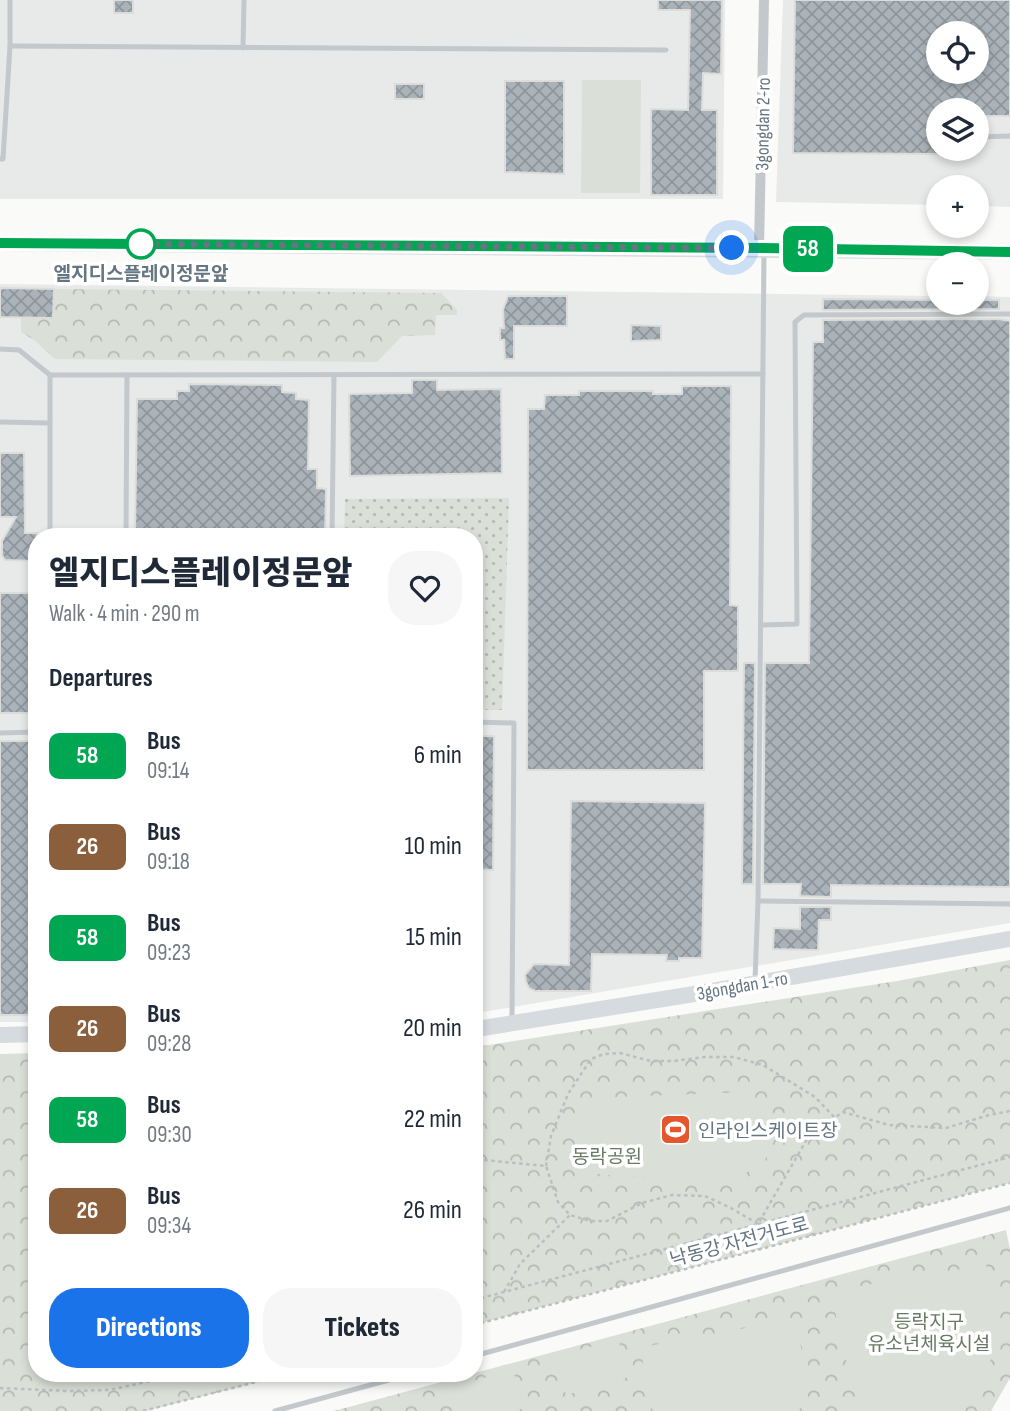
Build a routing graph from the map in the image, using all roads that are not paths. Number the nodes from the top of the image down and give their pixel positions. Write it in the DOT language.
graph roads {
  1 [pos="10,0"];
  2 [pos="244,0"];
  3 [pos="764,0"];
  4 [pos="10,46"];
  5 [pos="243,48"];
  6 [pos="667,50"];
  7 [pos="1010,136"];
  8 [pos="989,137"];
  9 [pos="0,159"];
  10 [pos="0,243"];
  11 [pos="762,249"];
  12 [pos="1010,252"];
  13 [pos="1010,314"];
  14 [pos="0,349"];
  15 [pos="763,374"];
  16 [pos="50,375"];
  17 [pos="127,375"];
  18 [pos="334,375"];
  19 [pos="0,422"];
  20 [pos="50,423"];
  21 [pos="50,528"];
  22 [pos="126,528"];
  23 [pos="332,528"];
  24 [pos="761,625"];
  25 [pos="483,722"];
  26 [pos="28,732"];
  27 [pos="0,733"];
  28 [pos="758,901"];
  29 [pos="1010,904"];
  30 [pos="1010,939"];
  31 [pos="755,983"];
  32 [pos="512,1023"];
  33 [pos="483,1027"];
  34 [pos="28,1034"];
  35 [pos="0,1035"];
  36 [pos="1010,1208"];
  37 [pos="483,1354"];
  38 [pos="382,1382"];
  39 [pos="275,1411"];
  1 -- 4 [label="lane"];
  2 -- 5 [label="lane"];
  3 -- 11 [label="street, 3gongdan 2-ro"];
  4 -- 5 [label="lane"];
  4 -- 9 [label="lane"];
  5 -- 6 [label="lane"];
  7 -- 8 [label="lane"];
  10 -- 11 [label="street"];
  11 -- 12 [label="street"];
  11 -- 15 [label="lane"];
  13 -- 24 [label="lane"];
  14 -- 16 [label="lane"];
  15 -- 18 [label="lane"];
  15 -- 24 [label="lane"];
  16 -- 17 [label="lane"];
  16 -- 20 [label="lane"];
  17 -- 18 [label="lane"];
  17 -- 22 [label="lane"];
  18 -- 23 [label="lane"];
  19 -- 20 [label="lane"];
  20 -- 21 [label="lane"];
  24 -- 28 [label="lane"];
  25 -- 32 [label="lane"];
  26 -- 27 [label="lane"];
  28 -- 29 [label="lane"];
  28 -- 31 [label="lane"];
  30 -- 31 [label="street, 3gongdan 1-ro"];
  31 -- 32 [label="street, 3gongdan 1-ro"];
  32 -- 33 [label="street, 3gongdan 1-ro"];
  34 -- 35 [label="street"];
  36 -- 37 [label="lane"];
  38 -- 39 [label="lane"];
}
